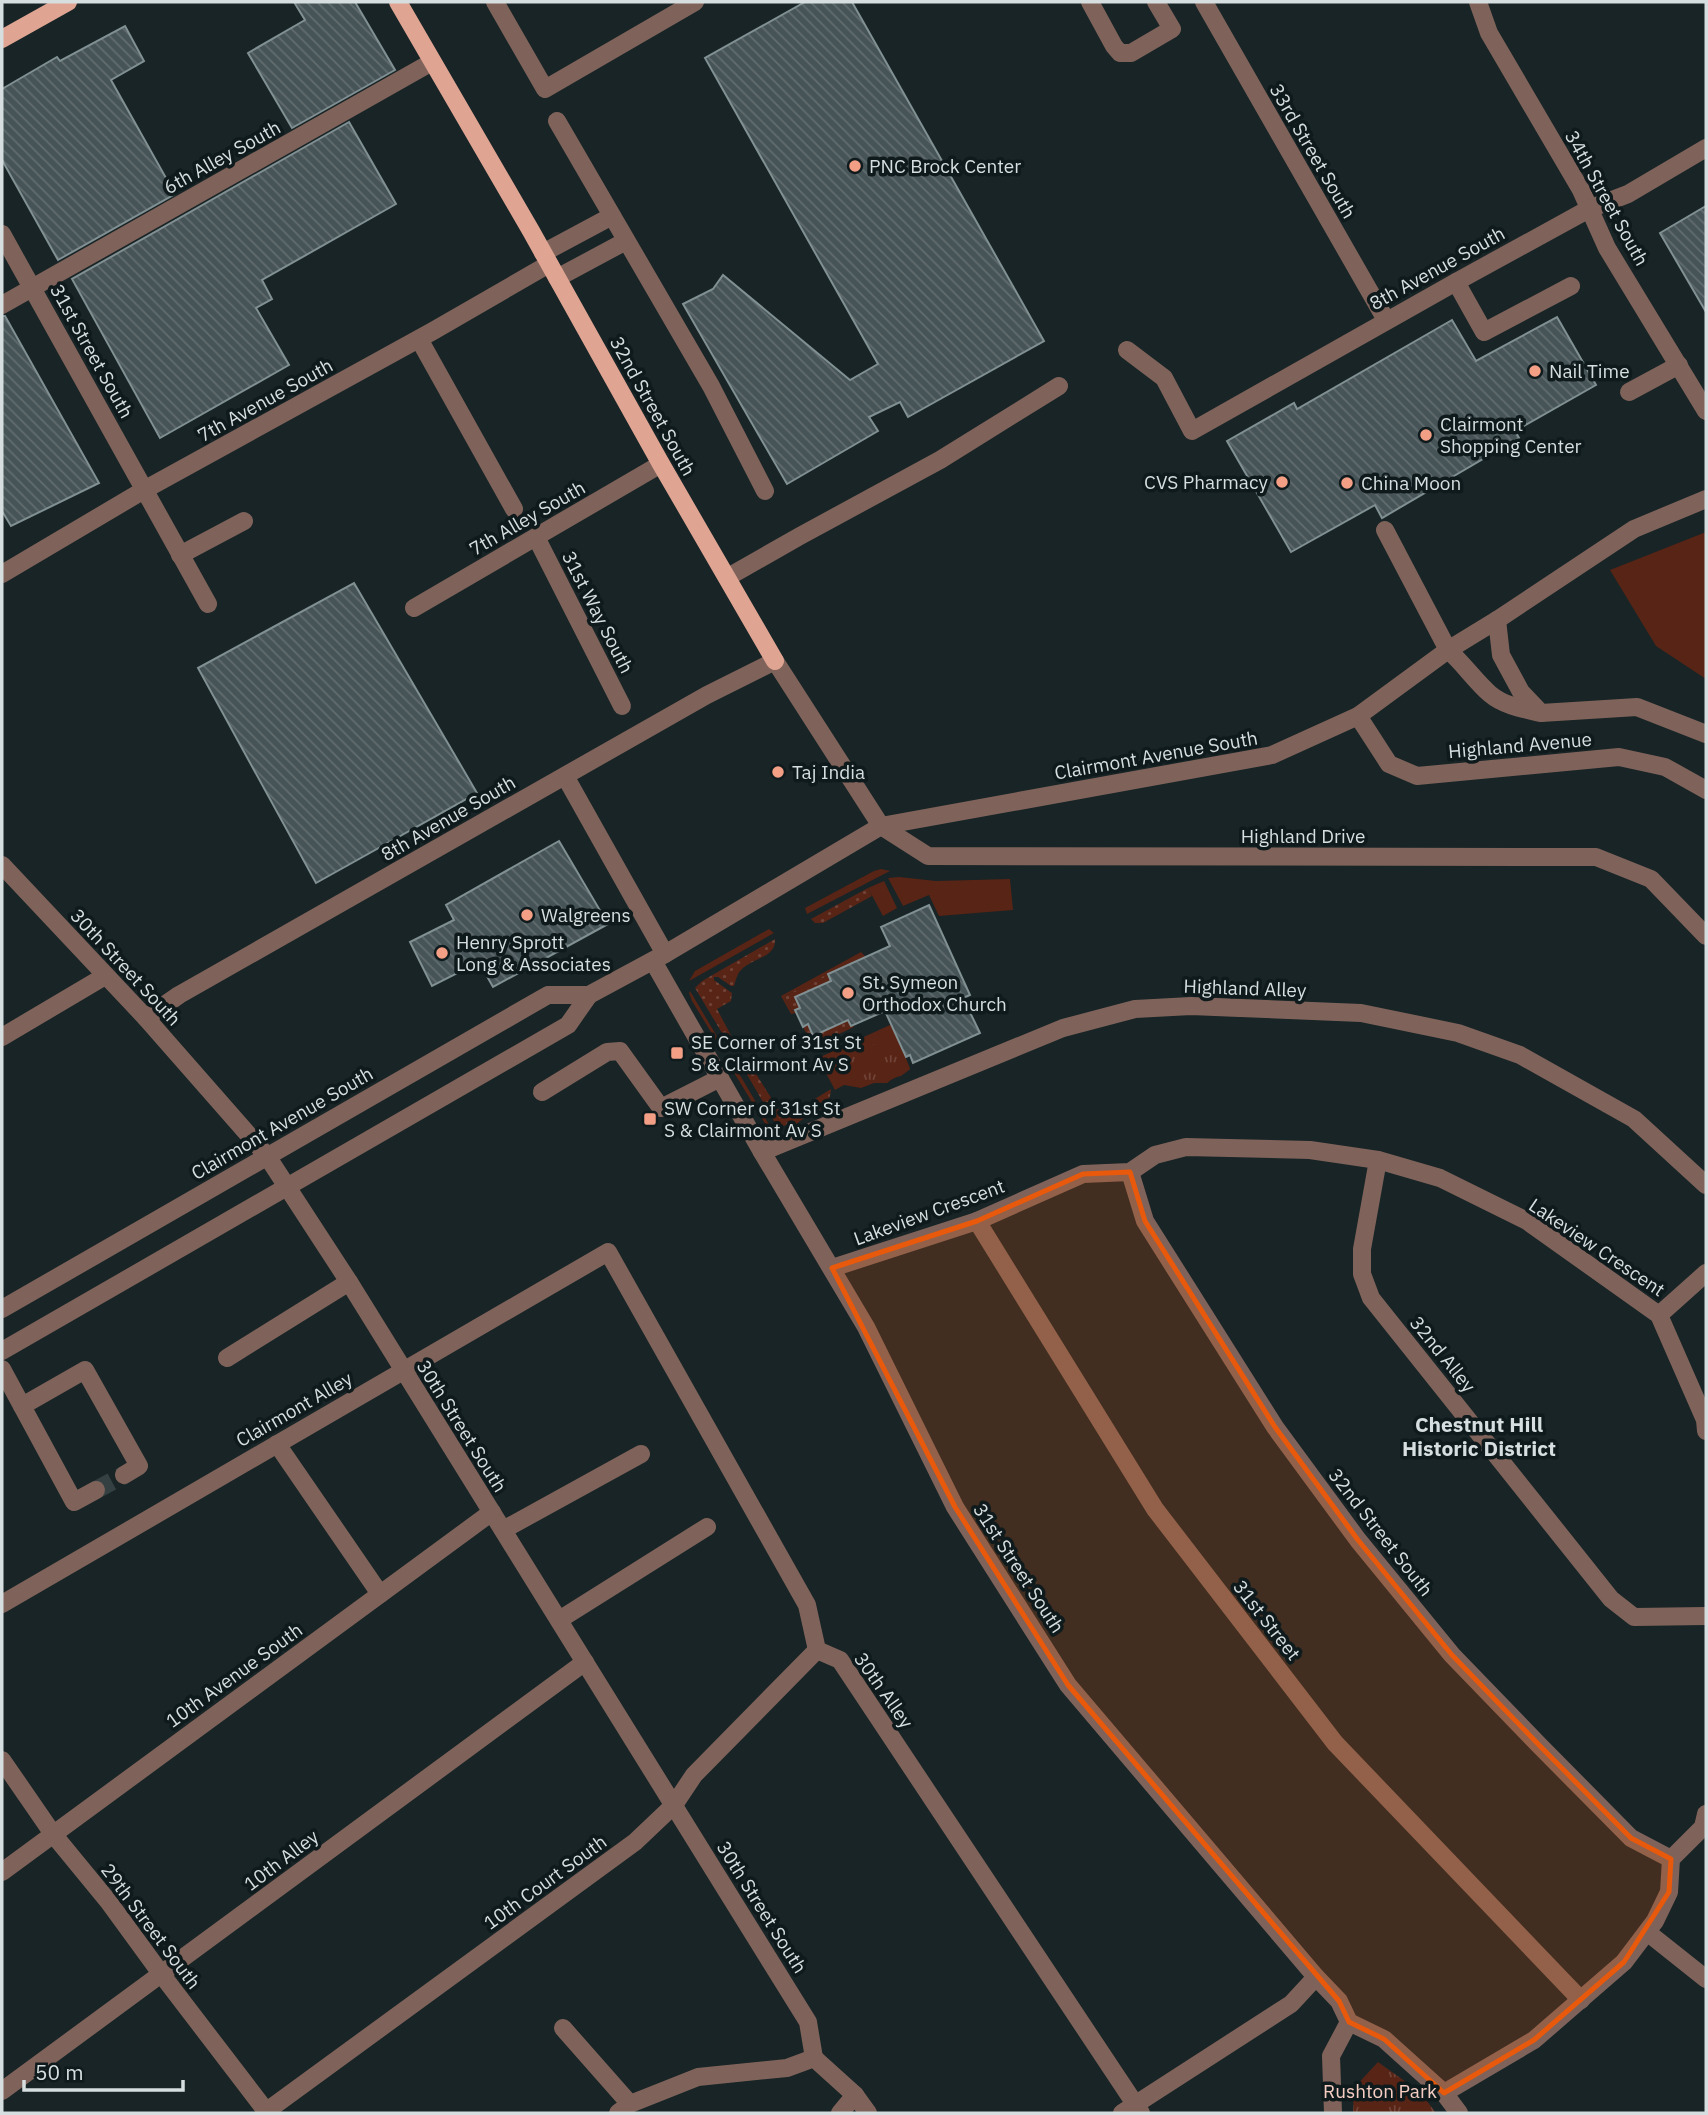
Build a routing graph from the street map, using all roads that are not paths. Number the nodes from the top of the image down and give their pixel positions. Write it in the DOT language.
graph roads {
  1 [pos="68,2"];
  2 [pos="398,2"];
  3 [pos="495,2"];
  4 [pos="695,2"];
  5 [pos="1090,2"];
  6 [pos="1156,2"];
  7 [pos="1204,2"];
  8 [pos="1480,2"];
  9 [pos="2,39"];
  10 [pos="432,62"];
  11 [pos="557,121"];
  12 [pos="1706,148"];
  13 [pos="1589,209"];
  14 [pos="611,216"];
  15 [pos="2,234"];
  16 [pos="626,241"];
  17 [pos="550,265"];
  18 [pos="1456,282"];
  19 [pos="1571,286"];
  20 [pos="33,288"];
  21 [pos="2,305"];
  22 [pos="1386,320"];
  23 [pos="419,339"];
  24 [pos="1127,349"];
  25 [pos="1679,365"];
  26 [pos="1059,386"];
  27 [pos="1629,393"];
  28 [pos="1706,411"];
  29 [pos="661,464"];
  30 [pos="144,490"];
  31 [pos="765,491"];
  32 [pos="1706,499"];
  33 [pos="514,509"];
  34 [pos="244,521"];
  35 [pos="1385,530"];
  36 [pos="536,537"];
  37 [pos="180,555"];
  38 [pos="2,574"];
  39 [pos="728,578"];
  40 [pos="208,604"];
  41 [pos="414,608"];
  42 [pos="1497,620"];
  43 [pos="1448,650"];
  44 [pos="775,661"];
  45 [pos="622,706"];
  46 [pos="1541,713"];
  47 [pos="1358,716"];
  48 [pos="1706,734"];
  49 [pos="565,776"];
  50 [pos="1706,790"];
  51 [pos="881,826"];
  52 [pos="2,865"];
  53 [pos="1706,936"];
  54 [pos="659,958"];
  55 [pos="105,975"];
  56 [pos="589,995"];
  57 [pos="146,1018"];
  58 [pos="2,1037"];
  59 [pos="720,1078"];
  60 [pos="542,1092"];
  61 [pos="762,1152"];
  62 [pos="267,1156"];
  63 [pos="1378,1160"];
  64 [pos="1130,1172"];
  65 [pos="286,1185"];
  66 [pos="1706,1185"];
  67 [pos="976,1221"];
  68 [pos="832,1268"];
  69 [pos="1706,1273"];
  70 [pos="349,1282"];
  71 [pos="2,1309"];
  72 [pos="1659,1315"];
  73 [pos="2,1351"];
  74 [pos="227,1358"];
  75 [pos="2,1369"];
  76 [pos="404,1370"];
  77 [pos="22,1406"];
  78 [pos="1706,1431"];
  79 [pos="277,1444"];
  80 [pos="641,1454"];
  81 [pos="124,1475"];
  82 [pos="96,1490"];
  83 [pos="492,1512"];
  84 [pos="706,1527"];
  85 [pos="503,1530"];
  86 [pos="380,1594"];
  87 [pos="2,1604"];
  88 [pos="1706,1616"];
  89 [pos="559,1620"];
  90 [pos="817,1650"];
  91 [pos="585,1662"];
  92 [pos="2,1760"];
  93 [pos="674,1805"];
  94 [pos="1706,1814"];
  95 [pos="53,1834"];
  96 [pos="1671,1859"];
  97 [pos="2,1872"];
  98 [pos="1647,1932"];
  99 [pos="162,1975"];
  100 [pos="1316,1977"];
  101 [pos="1706,1979"];
  102 [pos="1581,2000"];
  103 [pos="1349,2022"];
  104 [pos="563,2028"];
  105 [pos="814,2058"];
  106 [pos="2,2091"];
  107 [pos="1444,2093"];
  108 [pos="855,2095"];
  109 [pos="624,2109"];
  110 [pos="1133,2110"];
  111 [pos="266,2112"];
  112 [pos="840,2113"];
  113 [pos="868,2113"];
  114 [pos="1333,2113"];
  115 [pos="1459,2113"];
  1 -- 9 [label="main road"];
  2 -- 10 [label="main road, 32nd Street South"];
  3 -- 4 [label="street"];
  5 -- 6 [label="street"];
  7 -- 22 [label="street, 33rd Street South"];
  8 -- 13 [label="street, 34th Street South"];
  10 -- 17 [label="main road, 32nd Street South"];
  10 -- 20 [label="street, 6th Alley South"];
  11 -- 14 [label="street"];
  12 -- 13 [label="street, 8th Avenue South"];
  13 -- 18 [label="street, 8th Avenue South"];
  13 -- 25 [label="street, 34th Street South"];
  14 -- 16 [label="street"];
  14 -- 17 [label="street"];
  15 -- 20 [label="street, 31st Street South"];
  16 -- 17 [label="street"];
  16 -- 31 [label="street"];
  17 -- 23 [label="street, 7th Avenue South"];
  17 -- 29 [label="main road, 32nd Street South"];
  18 -- 19 [label="street"];
  18 -- 22 [label="street, 8th Avenue South"];
  20 -- 21 [label="street, 6th Alley South"];
  20 -- 30 [label="street, 31st Street South"];
  22 -- 24 [label="street, 8th Avenue South"];
  23 -- 30 [label="street, 7th Avenue South"];
  23 -- 33 [label="street"];
  25 -- 27 [label="street"];
  25 -- 28 [label="street, 34th Street South"];
  26 -- 39 [label="street"];
  29 -- 36 [label="street, 7th Alley South"];
  29 -- 39 [label="main road, 32nd Street South"];
  30 -- 37 [label="street, 31st Street South"];
  30 -- 38 [label="street, 7th Avenue South"];
  32 -- 42 [label="street, Clairmont Avenue South"];
  34 -- 37 [label="street"];
  35 -- 43 [label="street, Highland Avenue"];
  36 -- 41 [label="street, 7th Alley South"];
  36 -- 45 [label="street, 31st Way South"];
  37 -- 40 [label="street, 31st Street South"];
  39 -- 44 [label="main road, 32nd Street South"];
  42 -- 43 [label="street, Clairmont Avenue South"];
  42 -- 46 [label="street, Highland Avenue"];
  43 -- 46 [label="street, Highland Avenue"];
  43 -- 47 [label="street, Clairmont Avenue South"];
  44 -- 49 [label="street, 8th Avenue South"];
  44 -- 51 [label="street, 32nd Street South"];
  46 -- 48 [label="street, Highland Avenue"];
  47 -- 50 [label="street, Highland Avenue"];
  47 -- 51 [label="street, Clairmont Avenue South"];
  49 -- 54 [label="street, 31st Street South"];
  49 -- 57 [label="street, 8th Avenue South"];
  51 -- 53 [label="street, Highland Drive"];
  51 -- 54 [label="street, Clairmont Avenue South"];
  52 -- 55 [label="street, 30th Street South"];
  54 -- 56 [label="street, Clairmont Avenue South"];
  54 -- 59 [label="street, 31st Street South"];
  55 -- 57 [label="street, 30th Street South"];
  55 -- 58 [label="street"];
  56 -- 62 [label="street, Clairmont Avenue South"];
  56 -- 65 [label="street, Clairmont Avenue South"];
  57 -- 62 [label="street, 30th Street South"];
  59 -- 60 [label="street"];
  59 -- 61 [label="street, 31st Street South"];
  61 -- 66 [label="street, Highland Alley"];
  61 -- 68 [label="street, 31st Street South"];
  62 -- 65 [label="street, 30th Street South"];
  62 -- 71 [label="street, Clairmont Avenue South"];
  63 -- 64 [label="street, Lakeview Crescent"];
  63 -- 72 [label="street, Lakeview Crescent"];
  63 -- 88 [label="street, 32nd Alley"];
  64 -- 67 [label="street, Lakeview Crescent"];
  64 -- 96 [label="street, 32nd Street South"];
  65 -- 70 [label="street, 30th Street South"];
  65 -- 73 [label="street, Clairmont Avenue South"];
  67 -- 68 [label="street, Lakeview Crescent"];
  67 -- 102 [label="street, 31st Street"];
  68 -- 100 [label="street, 31st Street South"];
  69 -- 72 [label="street"];
  70 -- 74 [label="street"];
  70 -- 76 [label="street, 30th Street South"];
  72 -- 78 [label="street, Lakeview Crescent"];
  75 -- 77 [label="street"];
  76 -- 79 [label="street, Clairmont Alley"];
  76 -- 83 [label="street, 30th Street South"];
  76 -- 90 [label="street, Clairmont Alley"];
  77 -- 81 [label="street"];
  77 -- 82 [label="street"];
  79 -- 86 [label="street"];
  79 -- 87 [label="street, Clairmont Alley"];
  80 -- 85 [label="street"];
  83 -- 85 [label="street, 30th Street South"];
  83 -- 86 [label="street, 10th Avenue South"];
  84 -- 89 [label="street"];
  85 -- 89 [label="street, 30th Street South"];
  86 -- 95 [label="street, 10th Avenue South"];
  89 -- 91 [label="street, 30th Street South"];
  90 -- 93 [label="street, 10th Court South"];
  90 -- 110 [label="street, 30th Alley"];
  91 -- 93 [label="street, 30th Street South"];
  91 -- 99 [label="street, 10th Alley"];
  92 -- 95 [label="street, 29th Street South"];
  93 -- 105 [label="street, 30th Street South"];
  93 -- 111 [label="street, 10th Court South"];
  94 -- 96 [label="street"];
  95 -- 97 [label="street, 10th Avenue South"];
  95 -- 99 [label="street, 29th Street South"];
  96 -- 98 [label="street"];
  98 -- 101 [label="street"];
  98 -- 102 [label="street"];
  99 -- 106 [label="street, 10th Alley"];
  99 -- 111 [label="street, 29th Street South"];
  100 -- 103 [label="street, 31st Street South"];
  100 -- 110 [label="street, 30th Alley"];
  102 -- 107 [label="street"];
  103 -- 107 [label="street"];
  103 -- 114 [label="street"];
  104 -- 109 [label="street"];
  105 -- 108 [label="street"];
  105 -- 109 [label="street"];
  107 -- 115 [label="street"];
  108 -- 112 [label="street"];
  108 -- 113 [label="street"];
}
